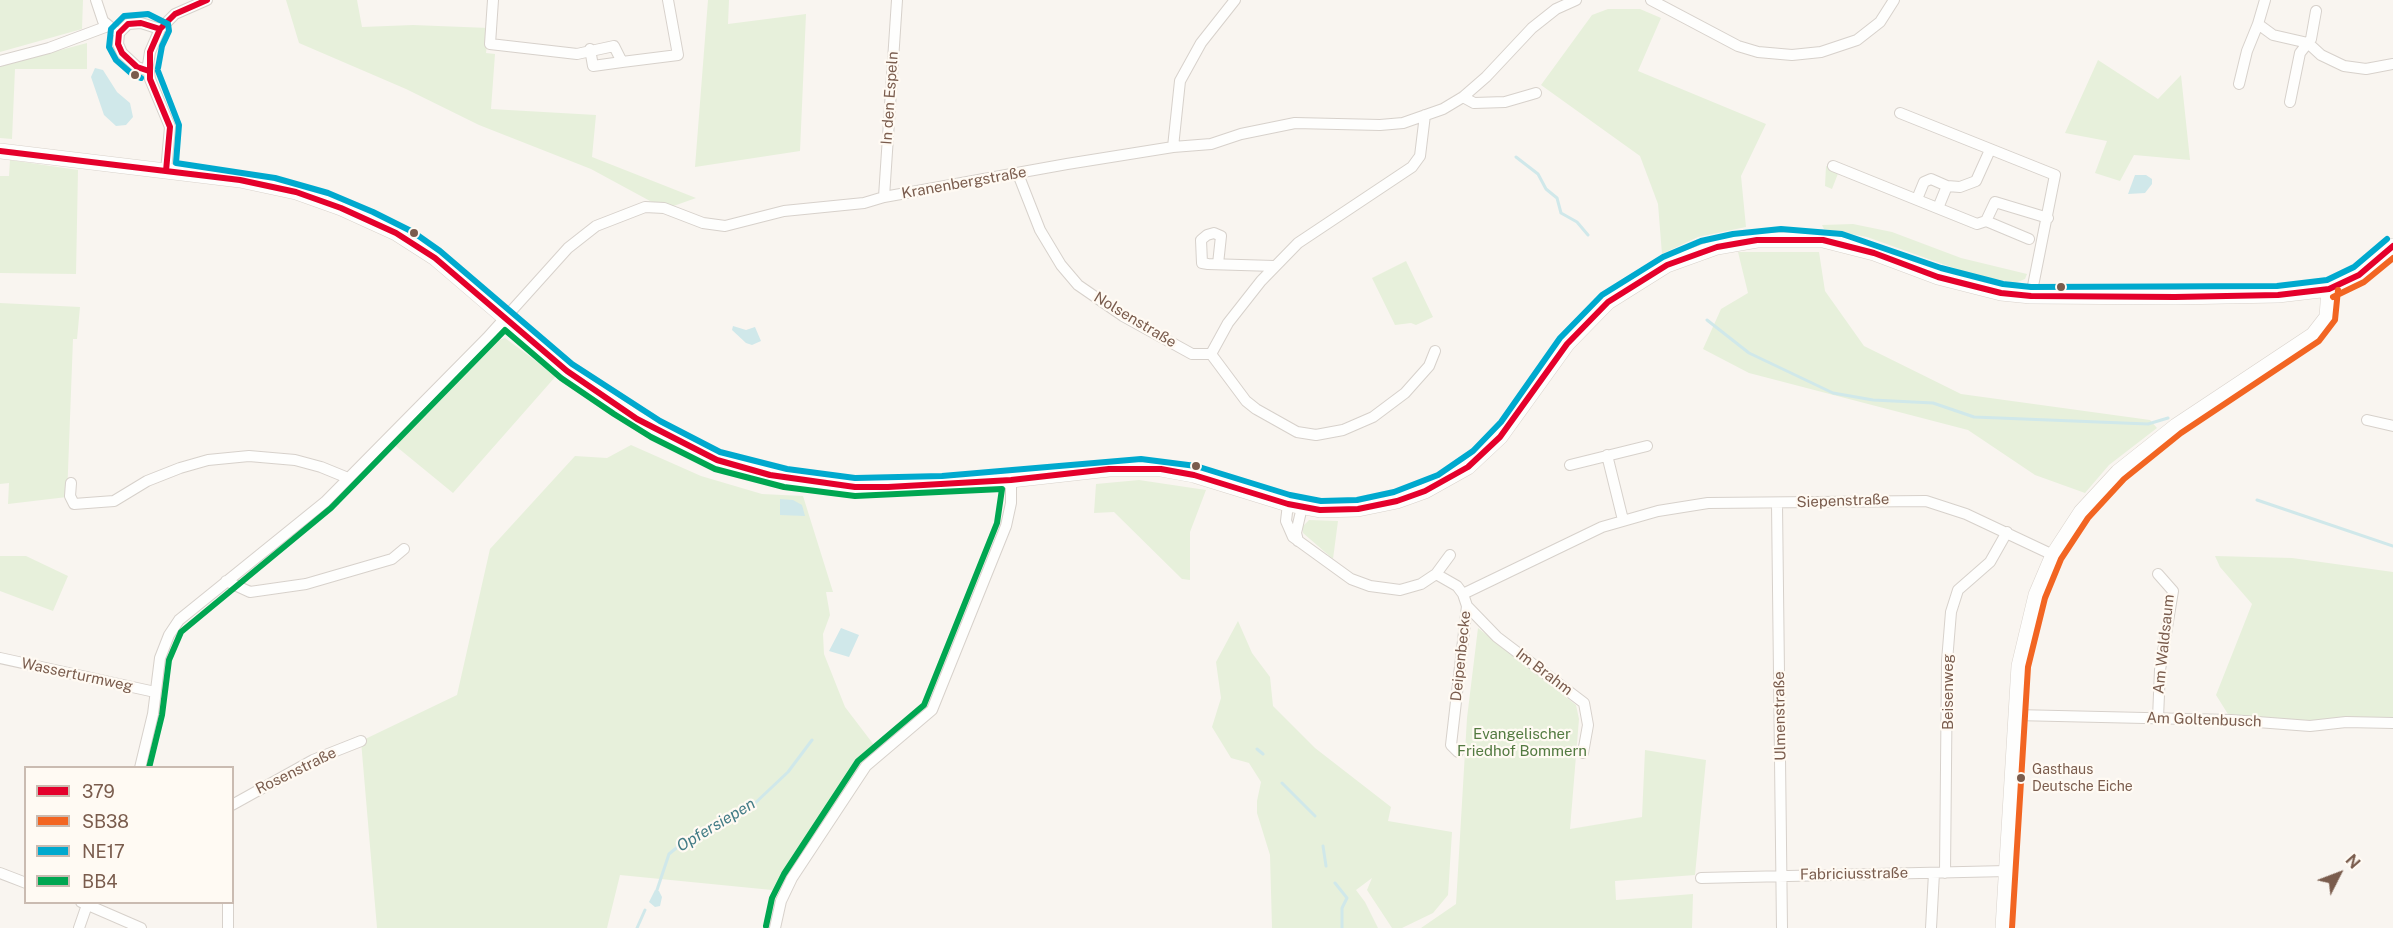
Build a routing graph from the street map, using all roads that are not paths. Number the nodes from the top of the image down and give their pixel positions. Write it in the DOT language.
graph roads {
  1 [pos="96,0"];
  2 [pos="207,0"];
  3 [pos="493,0"];
  4 [pos="668,0"];
  5 [pos="897,0"];
  6 [pos="1235,0"];
  7 [pos="1576,0"];
  8 [pos="1651,0"];
  9 [pos="1894,0"];
  10 [pos="2265,0"];
  11 [pos="2316,11"];
  12 [pos="2258,24"];
  13 [pos="108,26"];
  14 [pos="160,29"];
  15 [pos="119,33"];
  16 [pos="2273,35"];
  17 [pos="2253,38"];
  18 [pos="2308,43"];
  19 [pos="590,49"];
  20 [pos="0,61"];
  21 [pos="622,62"];
  22 [pos="2393,63"];
  23 [pos="149,71"];
  24 [pos="2239,84"];
  25 [pos="1536,93"];
  26 [pos="1463,97"];
  27 [pos="2290,102"];
  28 [pos="1900,113"];
  29 [pos="1425,115"];
  30 [pos="1173,147"];
  31 [pos="1990,150"];
  32 [pos="0,151"];
  33 [pos="1833,166"];
  34 [pos="166,171"];
  35 [pos="1017,174"];
  36 [pos="1947,186"];
  37 [pos="884,197"];
  38 [pos="1917,199"];
  39 [pos="1938,208"];
  40 [pos="2048,218"];
  41 [pos="1986,221"];
  42 [pos="2030,239"];
  43 [pos="2393,246"];
  44 [pos="1218,264"];
  45 [pos="1274,266"];
  46 [pos="2329,289"];
  47 [pos="2031,296"];
  48 [pos="504,318"];
  49 [pos="1436,351"];
  50 [pos="1211,354"];
  51 [pos="2367,420"];
  52 [pos="2393,426"];
  53 [pos="1647,446"];
  54 [pos="1607,455"];
  55 [pos="1570,465"];
  56 [pos="348,478"];
  57 [pos="1011,480"];
  58 [pos="71,483"];
  59 [pos="1777,504"];
  60 [pos="1295,506"];
  61 [pos="1623,520"];
  62 [pos="2007,532"];
  63 [pos="404,549"];
  64 [pos="1450,555"];
  65 [pos="2053,555"];
  66 [pos="1436,574"];
  67 [pos="2158,574"];
  68 [pos="226,581"];
  69 [pos="1463,594"];
  70 [pos="1467,606"];
  71 [pos="0,658"];
  72 [pos="155,692"];
  73 [pos="2015,715"];
  74 [pos="2158,718"];
  75 [pos="2393,723"];
  76 [pos="362,741"];
  77 [pos="1458,752"];
  78 [pos="1583,753"];
  79 [pos="141,766"];
  80 [pos="234,804"];
  81 [pos="2007,871"];
  82 [pos="0,873"];
  83 [pos="1940,873"];
  84 [pos="1782,875"];
  85 [pos="1701,878"];
  86 [pos="24,882"];
  87 [pos="86,904"];
  88 [pos="88,904"];
  89 [pos="228,904"];
  90 [pos="79,928"];
  91 [pos="141,928"];
  92 [pos="228,928"];
  93 [pos="775,928"];
  94 [pos="1782,928"];
  95 [pos="1930,928"];
  96 [pos="2003,928"];
  1 -- 13 [label="street"];
  2 -- 14 [label="street"];
  3 -- 19 [label="street"];
  4 -- 21 [label="street"];
  5 -- 37 [label="street, In den Espeln"];
  6 -- 30 [label="street"];
  7 -- 26 [label="street, Kranenbergstraße"];
  8 -- 9 [label="street"];
  10 -- 12 [label="street"];
  11 -- 18 [label="street"];
  12 -- 16 [label="street"];
  12 -- 17 [label="street"];
  13 -- 15 [label="street"];
  13 -- 20 [label="street"];
  14 -- 15 [label="street"];
  14 -- 23 [label="street"];
  15 -- 23 [label="street"];
  16 -- 17 [label="street"];
  16 -- 18 [label="street"];
  17 -- 24 [label="street"];
  18 -- 22 [label="street"];
  18 -- 27 [label="street"];
  19 -- 21 [label="street"];
  19 -- 21 [label="street"];
  23 -- 34 [label="street"];
  25 -- 26 [label="street"];
  26 -- 29 [label="street, Kranenbergstraße"];
  28 -- 31 [label="street"];
  29 -- 30 [label="street, Kranenbergstraße"];
  29 -- 45 [label="street"];
  30 -- 35 [label="street, Kranenbergstraße"];
  31 -- 36 [label="street"];
  31 -- 40 [label="street"];
  32 -- 34 [label="main road"];
  33 -- 38 [label="street"];
  34 -- 48 [label="main road"];
  35 -- 37 [label="street, Kranenbergstraße"];
  35 -- 50 [label="street, Nolsenstraße"];
  36 -- 38 [label="street"];
  36 -- 39 [label="street"];
  37 -- 48 [label="street, Kranenbergstraße"];
  38 -- 39 [label="street"];
  39 -- 41 [label="street"];
  40 -- 41 [label="street"];
  40 -- 47 [label="street"];
  41 -- 42 [label="street"];
  43 -- 46 [label="main road"];
  44 -- 45 [label="street"];
  45 -- 50 [label="street"];
  46 -- 47 [label="main road"];
  46 -- 65 [label="main road"];
  47 -- 60 [label="main road"];
  48 -- 56 [label="street, Kranenbergstraße"];
  48 -- 57 [label="main road"];
  49 -- 50 [label="street"];
  51 -- 52 [label="street"];
  53 -- 54 [label="street"];
  54 -- 55 [label="street"];
  54 -- 61 [label="street"];
  56 -- 58 [label="street"];
  56 -- 68 [label="street, Kranenbergstraße"];
  57 -- 60 [label="main road"];
  57 -- 93 [label="street"];
  59 -- 61 [label="street, Siepenstraße"];
  59 -- 62 [label="street, Siepenstraße"];
  59 -- 84 [label="street, Ulmenstraße"];
  60 -- 66 [label="street"];
  61 -- 69 [label="street, Siepenstraße"];
  62 -- 65 [label="street, Siepenstraße"];
  62 -- 83 [label="street, Beisenweg"];
  63 -- 68 [label="street"];
  64 -- 66 [label="street"];
  65 -- 73 [label="main road"];
  66 -- 69 [label="street"];
  67 -- 74 [label="street, Am Waldsaum"];
  68 -- 72 [label="street, Kranenbergstraße"];
  69 -- 70 [label="street, Deipenbecke"];
  70 -- 77 [label="street, Deipenbecke"];
  70 -- 78 [label="street, Im Brahm"];
  71 -- 72 [label="street, Wasserturmweg"];
  72 -- 79 [label="street, Kranenbergstraße"];
  73 -- 74 [label="street, Am Goltenbusch"];
  73 -- 81 [label="main road"];
  74 -- 75 [label="street, Am Goltenbusch"];
  76 -- 80 [label="street, Rosenstraße"];
  81 -- 83 [label="street, Fabriciusstraße"];
  81 -- 96 [label="main road"];
  82 -- 86 [label="street"];
  83 -- 84 [label="street, Fabriciusstraße"];
  83 -- 95 [label="street, Beisenweg"];
  84 -- 85 [label="street, Fabriciusstraße"];
  84 -- 94 [label="street, Ulmenstraße"];
  87 -- 90 [label="street"];
  88 -- 91 [label="street"];
  89 -- 92 [label="street"];
}
